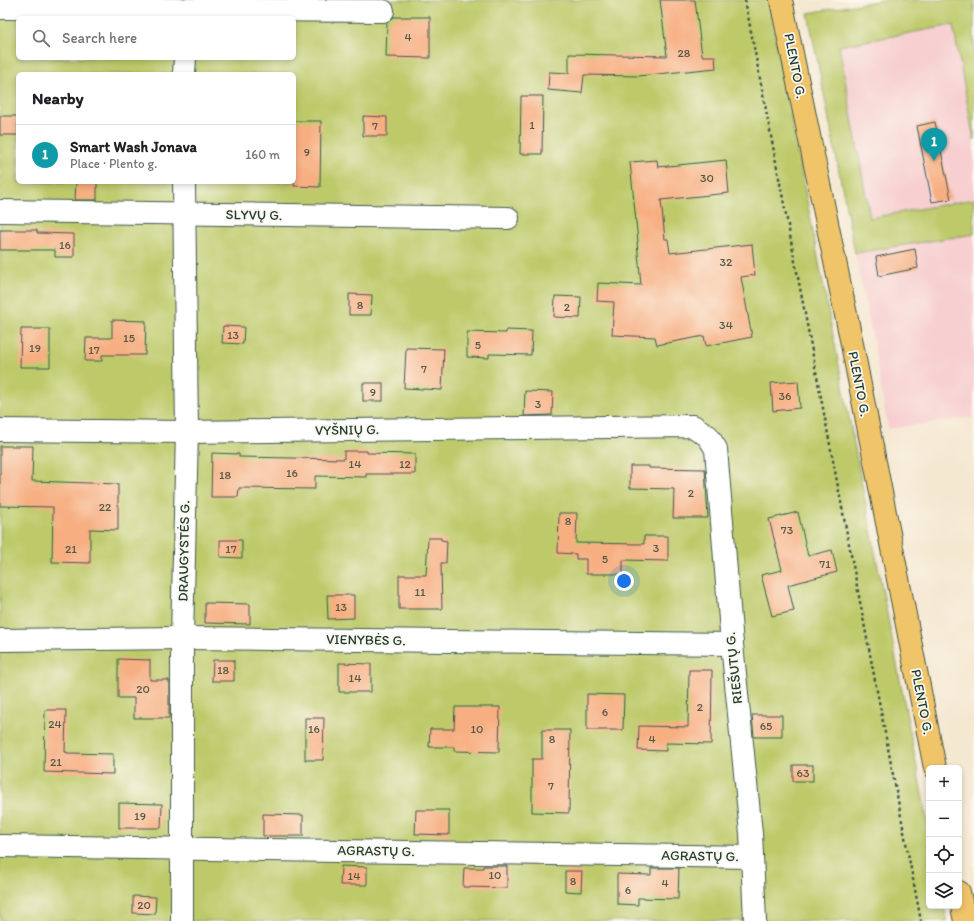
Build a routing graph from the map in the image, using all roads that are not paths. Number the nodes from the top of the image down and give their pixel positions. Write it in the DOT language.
graph roads {
  1 [pos="781,0"];
  2 [pos="0,8"];
  3 [pos="185,9"];
  4 [pos="383,11"];
  5 [pos="185,60"];
  6 [pos="184,72"];
  7 [pos="184,184"];
  8 [pos="0,211"];
  9 [pos="184,214"];
  10 [pos="508,218"];
  11 [pos="693,426"];
  12 [pos="0,430"];
  13 [pos="188,432"];
  14 [pos="182,638"];
  15 [pos="0,640"];
  16 [pos="732,644"];
  17 [pos="934,765"];
  18 [pos="0,846"];
  19 [pos="182,848"];
  20 [pos="752,857"];
  21 [pos="962,906"];
  22 [pos="182,921"];
  23 [pos="755,921"];
  24 [pos="965,921"];
  1 -- 17 [label="highway, PLENTO G."];
  2 -- 3 [label="street"];
  3 -- 4 [label="street"];
  5 -- 6 [label="street"];
  7 -- 9 [label="street, DRAUGYSTĖS G."];
  8 -- 9 [label="street, SLYVŲ G."];
  9 -- 10 [label="street, SLYVŲ G."];
  9 -- 13 [label="street, DRAUGYSTĖS G."];
  11 -- 13 [label="street, VYŠNIŲ G."];
  11 -- 16 [label="street, RIEŠUTŲ G."];
  12 -- 13 [label="street, VYŠNIŲ G."];
  13 -- 14 [label="street, DRAUGYSTĖS G."];
  14 -- 15 [label="street, VIENYBĖS G."];
  14 -- 16 [label="street, VIENYBĖS G."];
  14 -- 19 [label="street, DRAUGYSTĖS G."];
  16 -- 20 [label="street, RIEŠUTŲ G."];
  18 -- 19 [label="street, AGRASTŲ G."];
  19 -- 20 [label="street, AGRASTŲ G."];
  19 -- 22 [label="street, DRAUGYSTĖS G."];
  20 -- 23 [label="street, RIEŠUTŲ G."];
  21 -- 24 [label="highway"];
}
